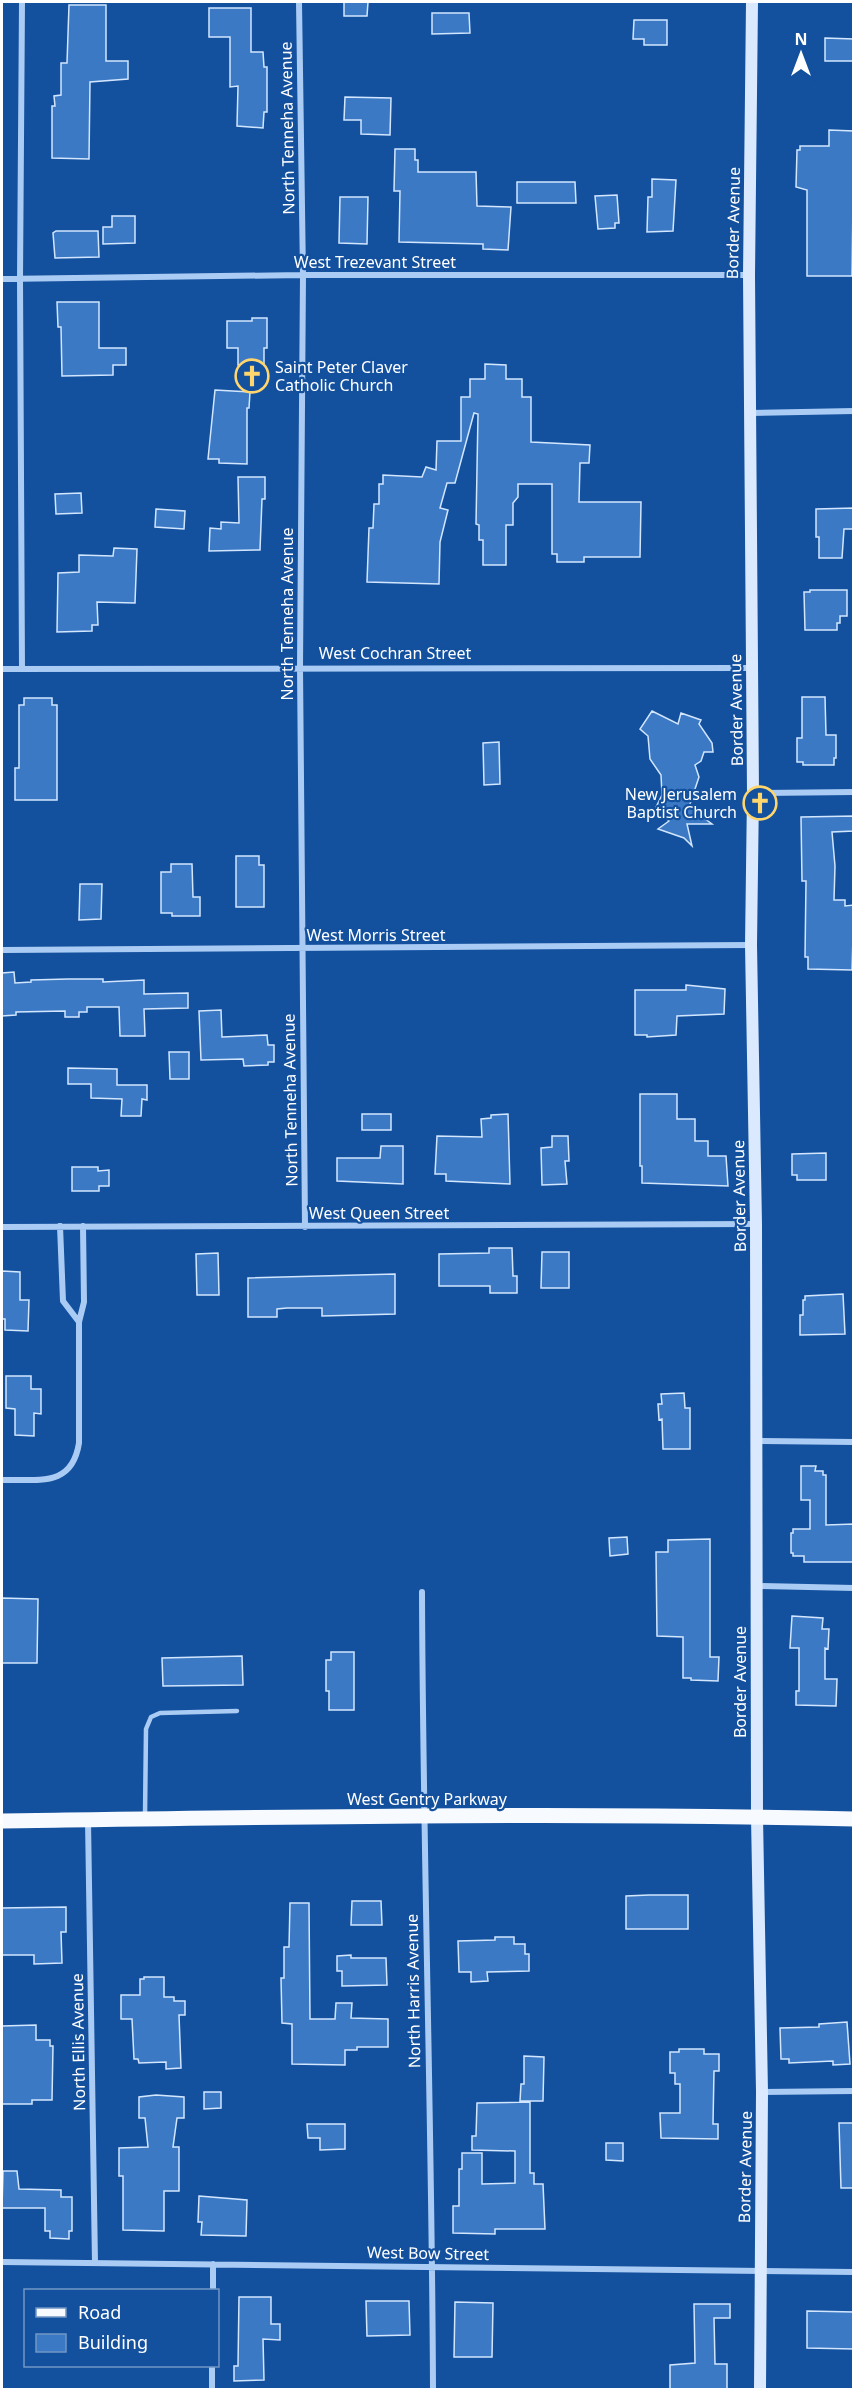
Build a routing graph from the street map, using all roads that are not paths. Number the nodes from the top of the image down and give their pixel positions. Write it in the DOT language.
graph roads {
  1 [pos="22,2"];
  2 [pos="299,2"];
  3 [pos="753,2"];
  4 [pos="303,275"];
  5 [pos="749,275"];
  6 [pos="2,279"];
  7 [pos="20,279"];
  8 [pos="854,411"];
  9 [pos="749,413"];
  10 [pos="300,667"];
  11 [pos="752,668"];
  12 [pos="2,669"];
  13 [pos="22,669"];
  14 [pos="854,792"];
  15 [pos="753,793"];
  16 [pos="751,945"];
  17 [pos="302,949"];
  18 [pos="2,950"];
  19 [pos="756,1224"];
  20 [pos="60,1226"];
  21 [pos="83,1226"];
  22 [pos="2,1227"];
  23 [pos="305,1227"];
  24 [pos="79,1322"];
  25 [pos="757,1441"];
  26 [pos="854,1442"];
  27 [pos="2,1480"];
  28 [pos="757,1586"];
  29 [pos="854,1588"];
  30 [pos="422,1592"];
  31 [pos="237,1711"];
  32 [pos="423,1817"];
  33 [pos="757,1817"];
  34 [pos="145,1819"];
  35 [pos="854,1819"];
  36 [pos="88,1820"];
  37 [pos="2,1821"];
  38 [pos="854,2091"];
  39 [pos="762,2092"];
  40 [pos="2,2262"];
  41 [pos="95,2263"];
  42 [pos="213,2264"];
  43 [pos="433,2266"];
  44 [pos="760,2270"];
  45 [pos="854,2272"];
  46 [pos="213,2289"];
  47 [pos="212,2367"];
  48 [pos="212,2390"];
  49 [pos="433,2390"];
  50 [pos="760,2390"];
  1 -- 7 [label="street"];
  2 -- 4 [label="street, North Tenneha Avenue"];
  3 -- 5 [label="street, Border Avenue"];
  4 -- 5 [label="street, West Trezevant Street"];
  4 -- 7 [label="street, West Trezevant Street"];
  4 -- 10 [label="street, North Tenneha Avenue"];
  5 -- 9 [label="street, Border Avenue"];
  6 -- 7 [label="street, West Trezevant Street"];
  7 -- 13 [label="street"];
  8 -- 9 [label="street"];
  9 -- 11 [label="street, Border Avenue"];
  10 -- 11 [label="street, West Cochran Street"];
  10 -- 13 [label="street, West Cochran Street"];
  10 -- 17 [label="street, North Tenneha Avenue"];
  11 -- 15 [label="street, Border Avenue"];
  12 -- 13 [label="street, West Cochran Street"];
  14 -- 15 [label="street"];
  15 -- 16 [label="street, Border Avenue"];
  16 -- 17 [label="street, West Morris Street"];
  16 -- 19 [label="street, Border Avenue"];
  17 -- 18 [label="street, West Morris Street"];
  17 -- 23 [label="street, North Tenneha Avenue"];
  19 -- 23 [label="street, West Queen Street"];
  19 -- 25 [label="street, Border Avenue"];
  20 -- 21 [label="street, West Queen Street"];
  20 -- 22 [label="street, West Queen Street"];
  20 -- 24 [label="street"];
  21 -- 23 [label="street, West Queen Street"];
  21 -- 24 [label="street"];
  24 -- 27 [label="street"];
  25 -- 26 [label="street"];
  25 -- 28 [label="street, Border Avenue"];
  28 -- 29 [label="street"];
  28 -- 33 [label="street, Border Avenue"];
  30 -- 32 [label="street, North Harris Avenue"];
  31 -- 34 [label="lane"];
  32 -- 33 [label="main road, West Gentry Parkway"];
  32 -- 34 [label="main road, West Gentry Parkway"];
  32 -- 43 [label="street, North Harris Avenue"];
  33 -- 35 [label="main road, West Gentry Parkway"];
  33 -- 39 [label="street, Border Avenue"];
  34 -- 36 [label="main road, West Gentry Parkway"];
  36 -- 37 [label="main road, West Gentry Parkway"];
  36 -- 41 [label="street, North Ellis Avenue"];
  38 -- 39 [label="street"];
  39 -- 44 [label="street, Border Avenue"];
  40 -- 41 [label="street, West Bow Street"];
  41 -- 42 [label="street, West Bow Street"];
  42 -- 43 [label="street, West Bow Street"];
  42 -- 46 [label="street"];
  43 -- 44 [label="street, West Bow Street"];
  43 -- 49 [label="street, North Harris Avenue"];
  44 -- 45 [label="street, West Bow Street"];
  44 -- 50 [label="street, Border Avenue"];
  47 -- 48 [label="street"];
}
